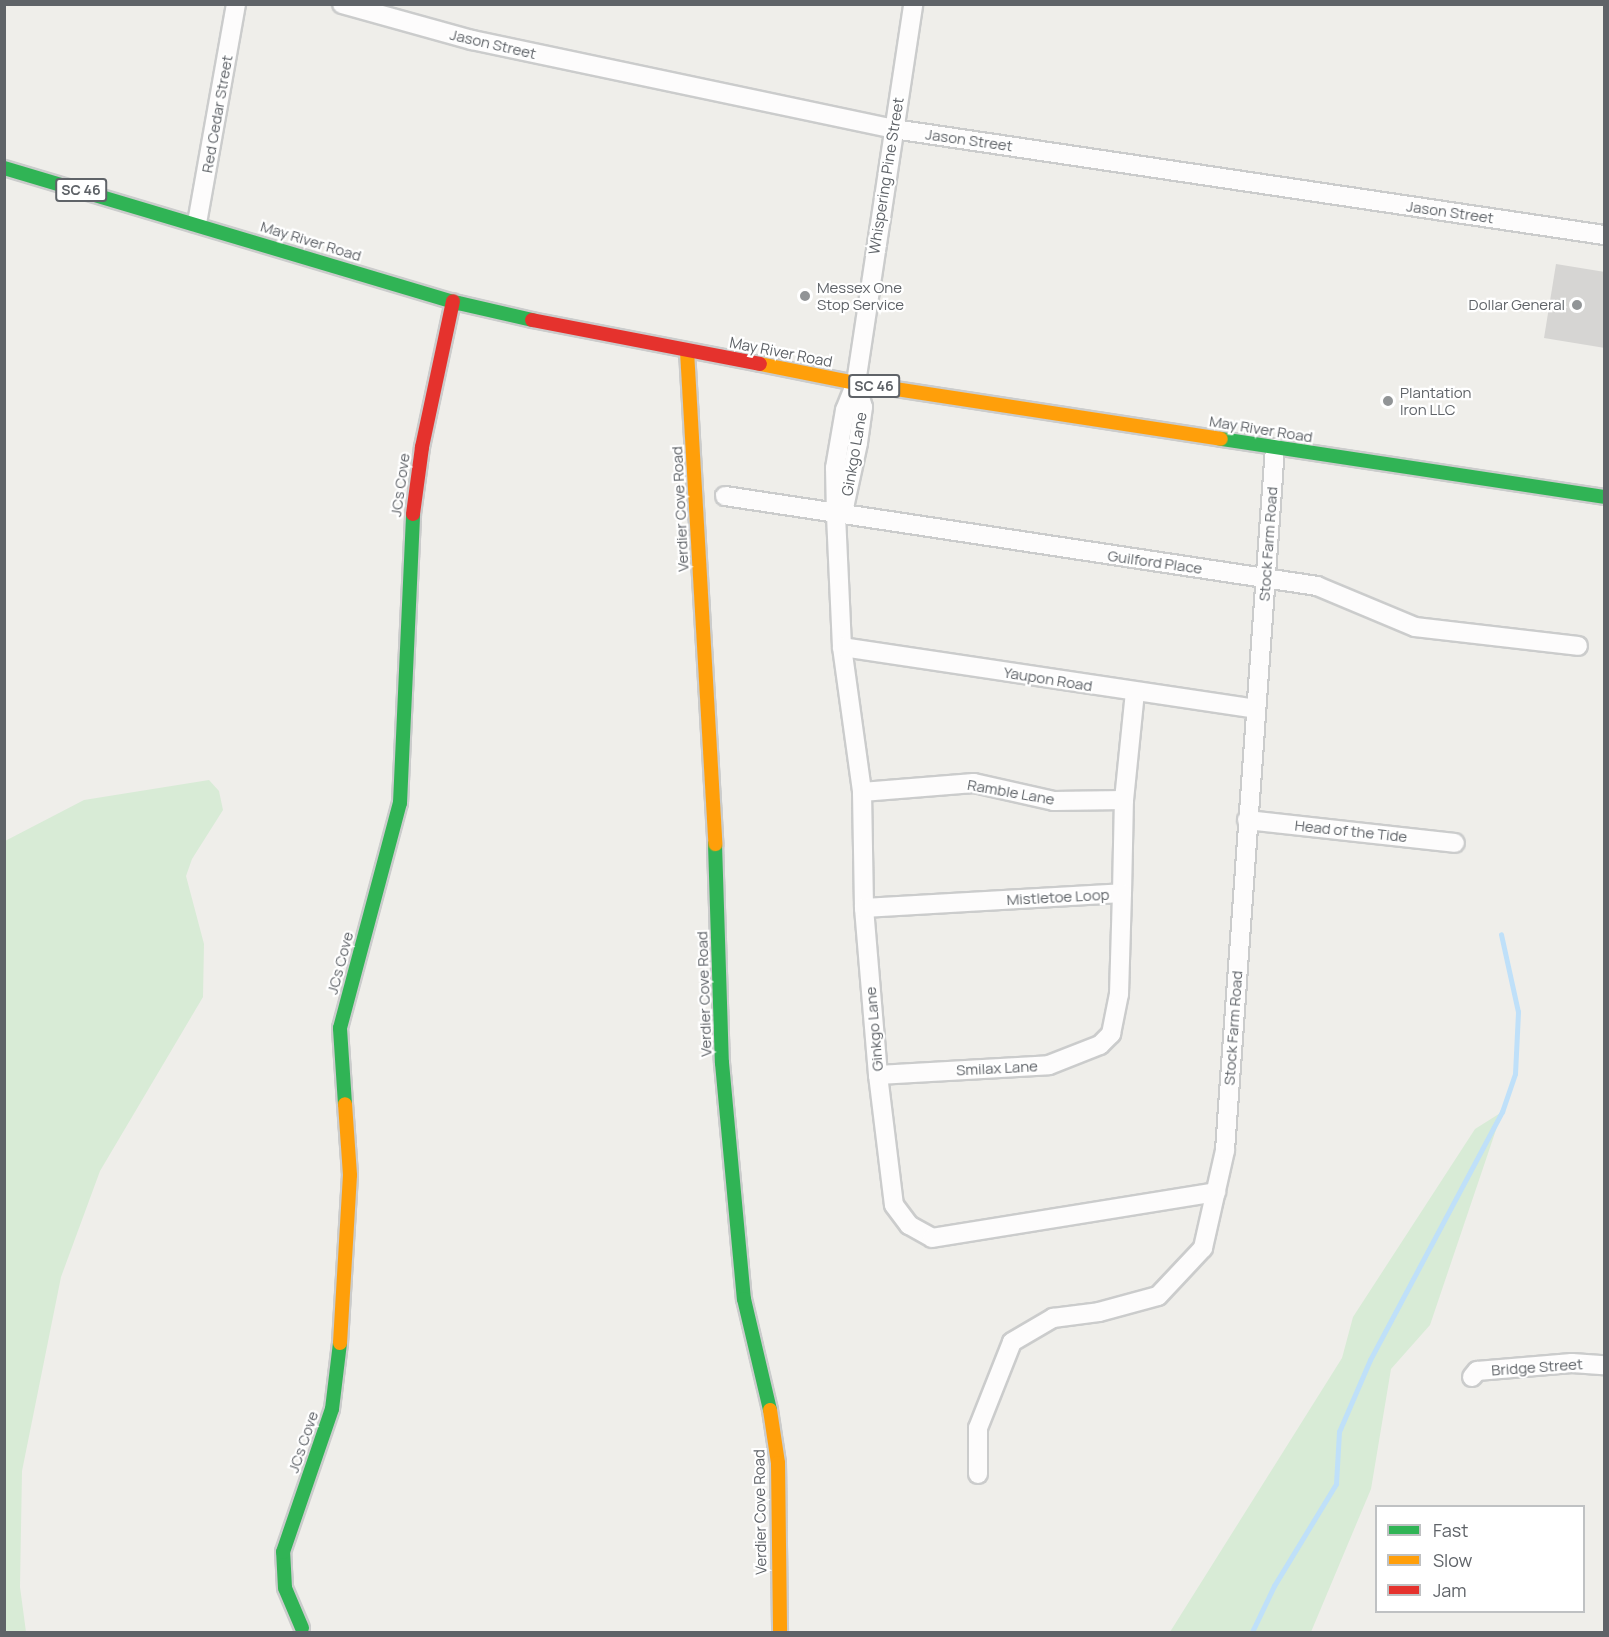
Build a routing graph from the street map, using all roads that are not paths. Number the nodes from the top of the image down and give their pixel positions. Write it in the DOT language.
graph roads {
  1 [pos="237,4"];
  2 [pos="342,4"];
  3 [pos="913,4"];
  4 [pos="894,129"];
  5 [pos="4,168"];
  6 [pos="197,224"];
  7 [pos="1605,235"];
  8 [pos="453,301"];
  9 [pos="687,351"];
  10 [pos="856,383"];
  11 [pos="1275,448"];
  12 [pos="725,496"];
  13 [pos="1605,497"];
  14 [pos="836,515"];
  15 [pos="1265,578"];
  16 [pos="1578,646"];
  17 [pos="842,648"];
  18 [pos="1135,692"];
  19 [pos="1255,709"];
  20 [pos="862,792"];
  21 [pos="1124,800"];
  22 [pos="1247,819"];
  23 [pos="1455,843"];
  24 [pos="1122,893"];
  25 [pos="864,908"];
  26 [pos="878,1075"];
  27 [pos="1216,1192"];
  28 [pos="1605,1365"];
  29 [pos="1472,1377"];
  30 [pos="978,1474"];
  31 [pos="302,1628"];
  32 [pos="780,1632"];
  1 -- 6 [label="street, Red Cedar Street"];
  2 -- 4 [label="street, Jason Street"];
  3 -- 4 [label="street, Whispering Pine Street"];
  4 -- 7 [label="street, Jason Street"];
  4 -- 10 [label="street, Whispering Pine Street"];
  5 -- 6 [label="street, May River Road / SC 46"];
  6 -- 8 [label="street, May River Road / SC 46"];
  8 -- 9 [label="street, May River Road / SC 46"];
  8 -- 31 [label="street, JCs Cove"];
  9 -- 10 [label="street, May River Road / SC 46"];
  9 -- 32 [label="street, Verdier Cove Road"];
  10 -- 11 [label="street, May River Road / SC 46"];
  10 -- 14 [label="street, Ginkgo Lane"];
  11 -- 13 [label="street, May River Road / SC 46"];
  11 -- 15 [label="street, Stock Farm Road"];
  12 -- 14 [label="street, Guilford Place"];
  14 -- 15 [label="street, Guilford Place"];
  14 -- 17 [label="street, Ginkgo Lane"];
  15 -- 16 [label="street, Guilford Place"];
  15 -- 19 [label="street, Stock Farm Road"];
  17 -- 18 [label="street, Yaupon Road"];
  17 -- 20 [label="street, Ginkgo Lane"];
  18 -- 19 [label="street, Yaupon Road"];
  18 -- 21 [label="street, Mistletoe Loop"];
  19 -- 22 [label="street, Stock Farm Road"];
  20 -- 21 [label="street, Ramble Lane"];
  20 -- 25 [label="street, Ginkgo Lane"];
  21 -- 24 [label="street, Mistletoe Loop"];
  22 -- 23 [label="street, Head of the Tide"];
  22 -- 27 [label="street, Stock Farm Road"];
  24 -- 25 [label="street, Mistletoe Loop"];
  24 -- 26 [label="street, Smilax Lane"];
  25 -- 26 [label="street, Ginkgo Lane"];
  26 -- 27 [label="street, Ginkgo Lane"];
  27 -- 30 [label="street, Stock Farm Road"];
  28 -- 29 [label="street, Bridge Street"];
}
